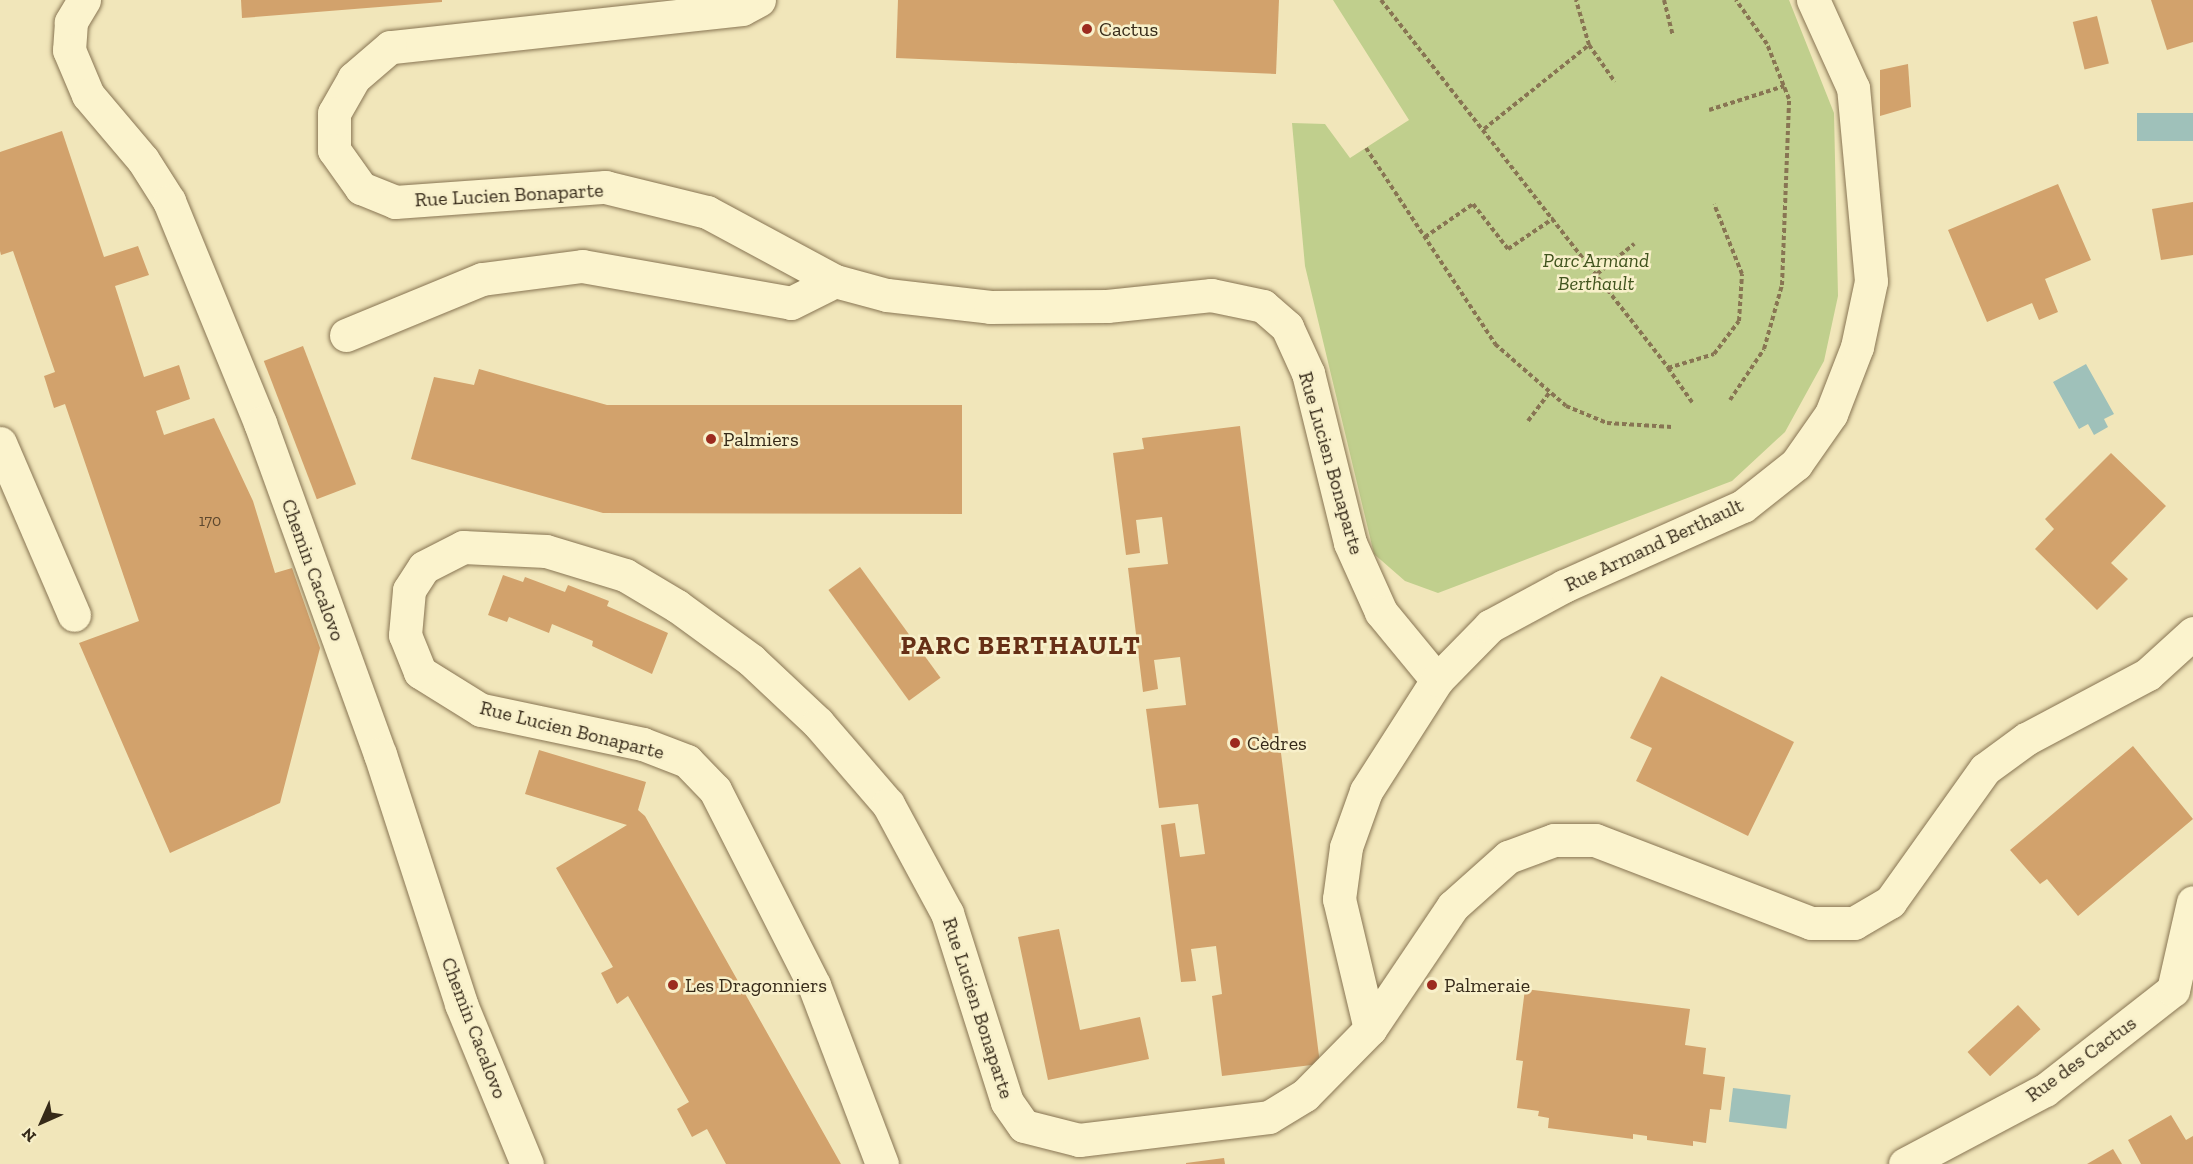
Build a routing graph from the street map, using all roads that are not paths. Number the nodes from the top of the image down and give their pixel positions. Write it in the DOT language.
graph roads {
  1 [pos="84,0"];
  2 [pos="759,0"];
  3 [pos="1813,0"];
  4 [pos="835,281"];
  5 [pos="346,335"];
  6 [pos="0,443"];
  7 [pos="74,615"];
  8 [pos="2193,633"];
  9 [pos="1437,680"];
  10 [pos="2193,902"];
  11 [pos="1370,1029"];
  12 [pos="527,1164"];
  13 [pos="882,1164"];
  14 [pos="1905,1164"];
  1 -- 12 [label="street, Chemin Cacalovo"];
  2 -- 4 [label="street, Rue Lucien Bonaparte"];
  3 -- 9 [label="street, Rue Armand Berthault"];
  4 -- 5 [label="street"];
  4 -- 9 [label="street, Rue Lucien Bonaparte"];
  6 -- 7 [label="street"];
  8 -- 11 [label="street, Rue Lucien Bonaparte"];
  9 -- 11 [label="street"];
  10 -- 14 [label="street, Rue des Cactus"];
  11 -- 13 [label="street, Rue Lucien Bonaparte"];
}
